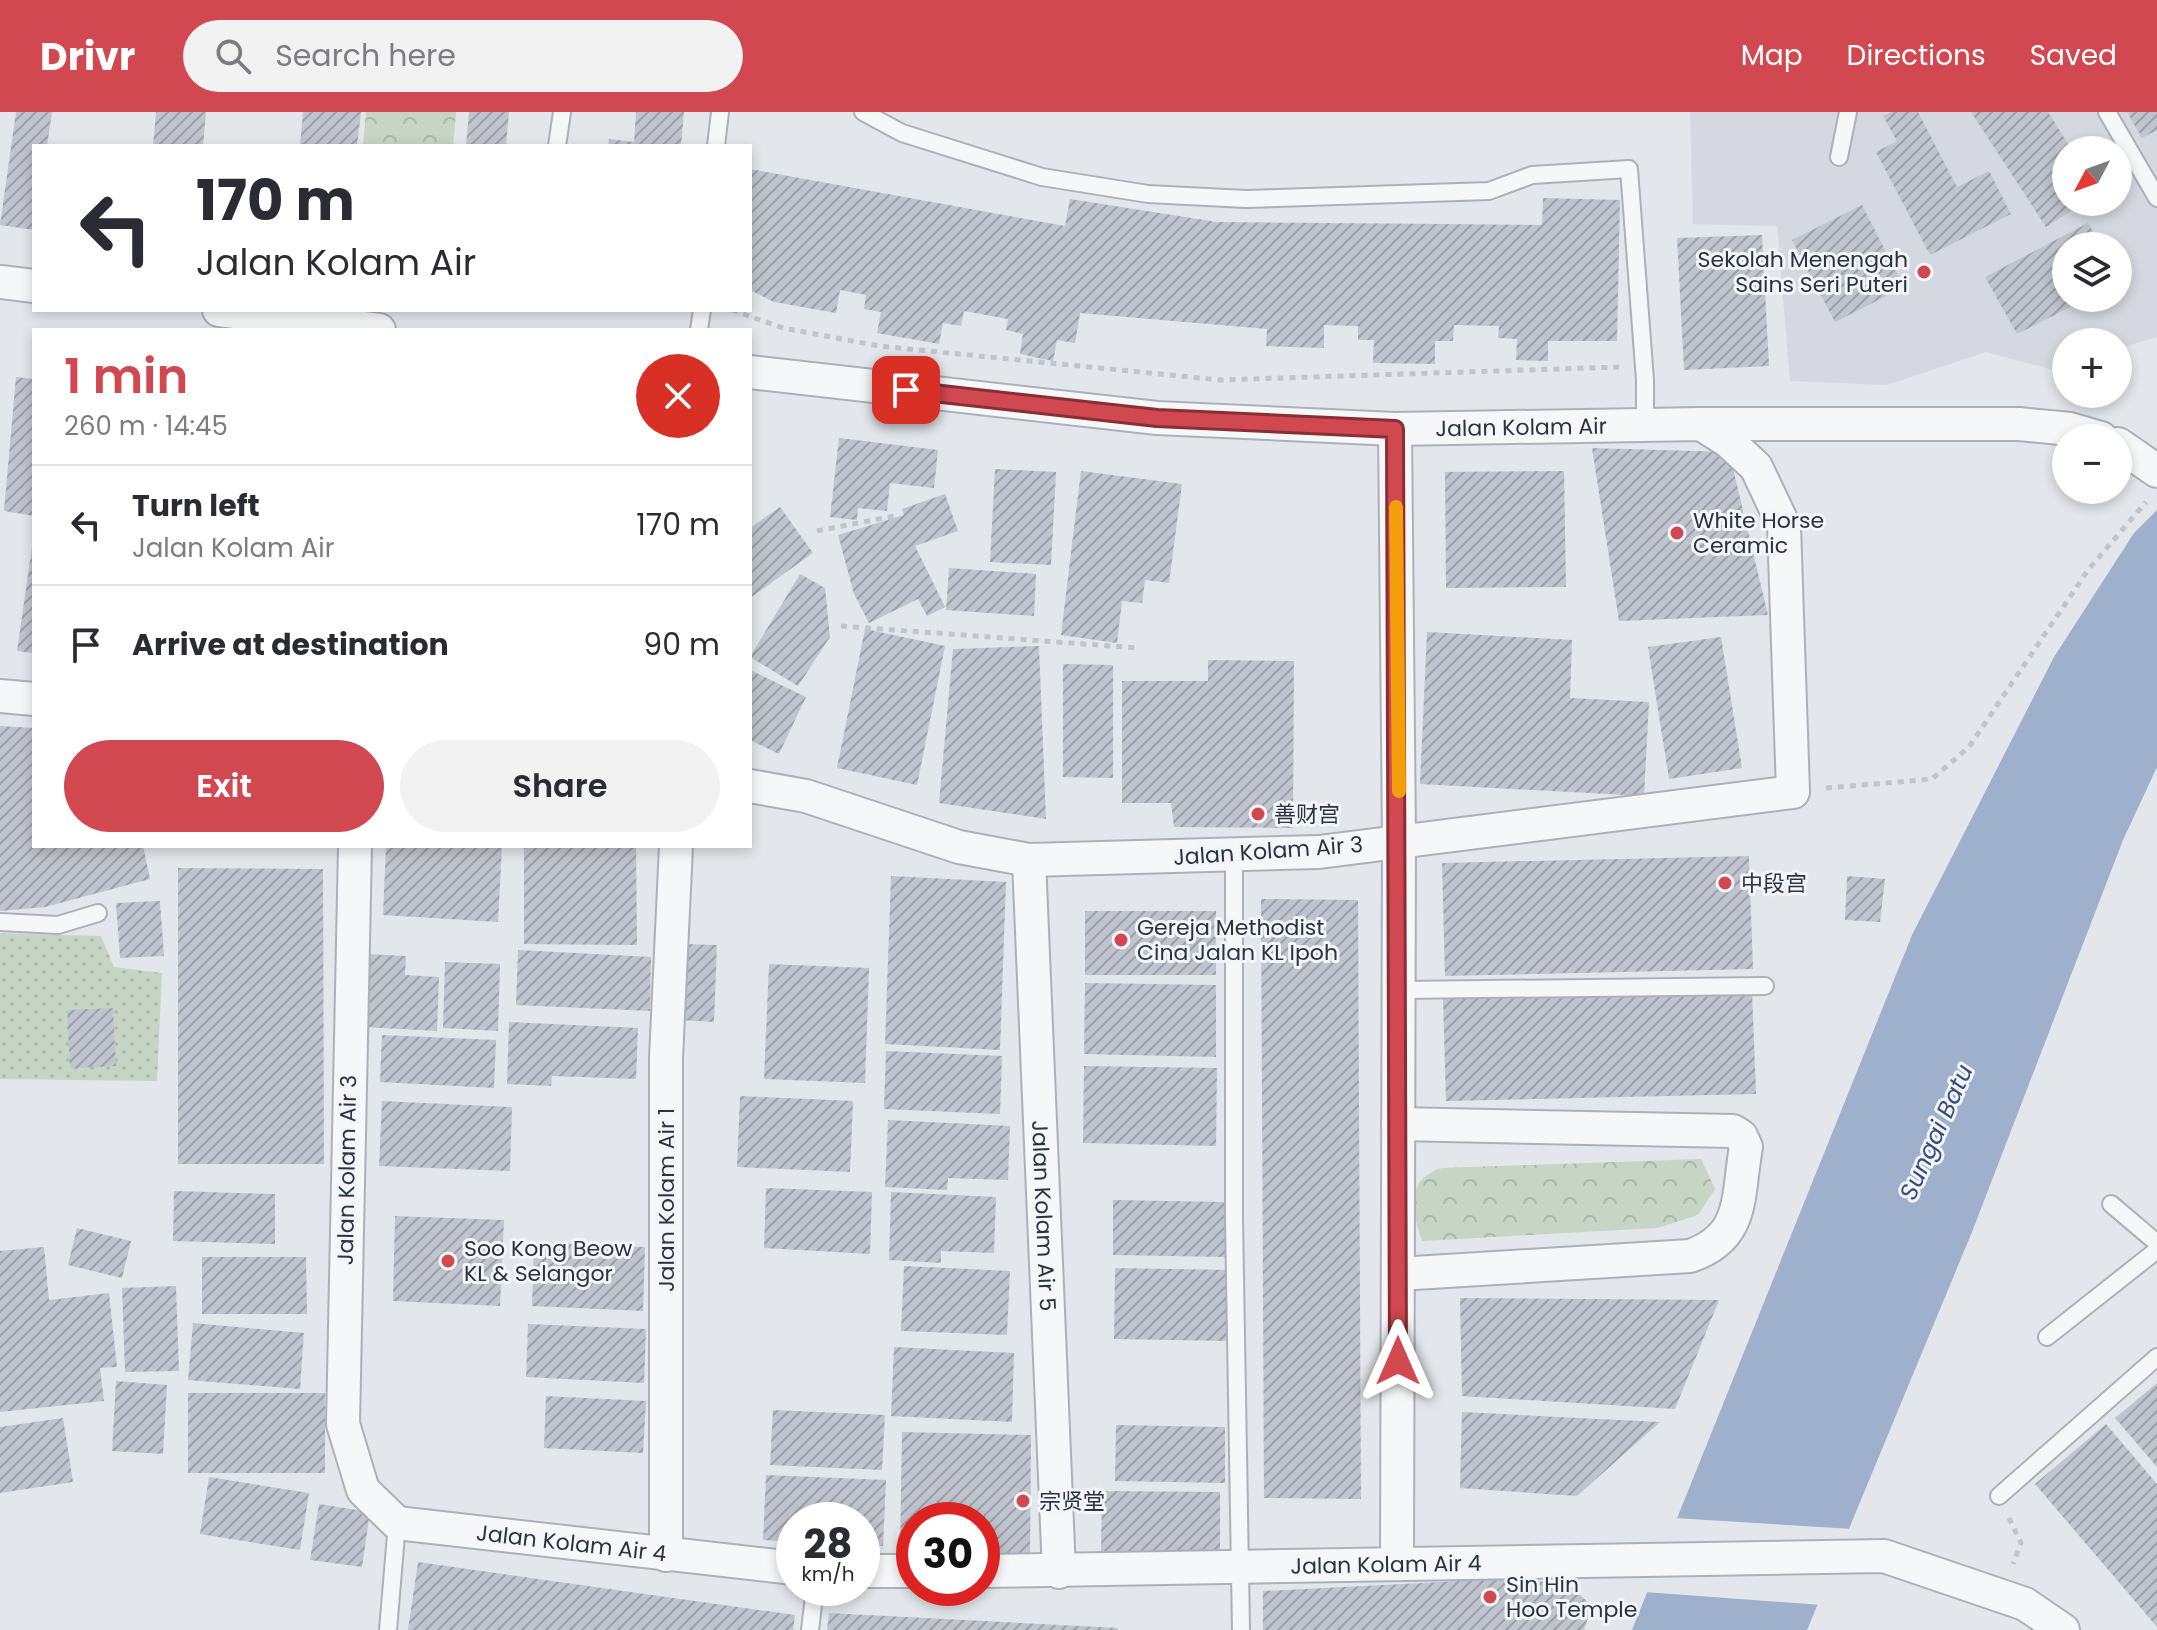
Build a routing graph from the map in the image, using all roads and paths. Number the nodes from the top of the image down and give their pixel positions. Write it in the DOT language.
graph roads {
  1 [pos="562,112"];
  2 [pos="720,112"];
  3 [pos="863,112"];
  4 [pos="1848,112"];
  5 [pos="2107,112"];
  6 [pos="557,144"];
  7 [pos="716,144"];
  8 [pos="1839,157"];
  9 [pos="2157,198"];
  10 [pos="0,282"];
  11 [pos="32,286"];
  12 [pos="234,312"];
  13 [pos="738,312"];
  14 [pos="358,328"];
  15 [pos="1644,366"];
  16 [pos="752,372"];
  17 [pos="1645,423"];
  18 [pos="1701,424"];
  19 [pos="2052,427"];
  20 [pos="1395,429"];
  21 [pos="2132,461"];
  22 [pos="2152,486"];
  23 [pos="894,516"];
  24 [pos="817,531"];
  25 [pos="841,626"];
  26 [pos="1138,648"];
  27 [pos="0,696"];
  28 [pos="32,699"];
  29 [pos="752,786"];
  30 [pos="1793,792"];
  31 [pos="1399,840"];
  32 [pos="355,848"];
  33 [pos="676,848"];
  34 [pos="1234,856"];
  35 [pos="1029,860"];
  36 [pos="98,913"];
  37 [pos="0,922"];
  38 [pos="1765,986"];
  39 [pos="1399,990"];
  40 [pos="1398,1124"];
  41 [pos="2111,1204"];
  42 [pos="2157,1243"];
  43 [pos="2157,1250"];
  44 [pos="1398,1274"];
  45 [pos="2047,1337"];
  46 [pos="2157,1357"];
  47 [pos="1999,1496"];
  48 [pos="397,1523"];
  49 [pos="666,1555"];
  50 [pos="1397,1563"];
  51 [pos="1241,1565"];
  52 [pos="776,1566"];
  53 [pos="1000,1571"];
  54 [pos="1059,1572"];
  55 [pos="2001,1595"];
  56 [pos="813,1606"];
  57 [pos="388,1630"];
  58 [pos="810,1630"];
  59 [pos="1241,1630"];
  60 [pos="2063,1630"];
  1 -- 6 [label="lane"];
  2 -- 7 [label="lane"];
  3 -- 15 [label="lane"];
  4 -- 8 [label="lane"];
  5 -- 9 [label="lane"];
  10 -- 11 [label="street"];
  12 -- 14 [label="street"];
  13 -- 15 [label="path"];
  15 -- 17 [label="lane"];
  16 -- 20 [label="street, Jalan Kolam Air"];
  17 -- 18 [label="street, Jalan Kolam Air"];
  17 -- 20 [label="street, Jalan Kolam Air"];
  18 -- 19 [label="street, Jalan Kolam Air"];
  18 -- 30 [label="street"];
  20 -- 31 [label="street"];
  21 -- 22 [label="street"];
  22 -- 30 [label="path"];
  23 -- 24 [label="path"];
  25 -- 26 [label="path"];
  27 -- 28 [label="street"];
  29 -- 35 [label="street, Jalan Kolam Air 3"];
  30 -- 31 [label="street, Jalan Kolam Air 3"];
  31 -- 34 [label="street, Jalan Kolam Air 3"];
  31 -- 39 [label="street"];
  32 -- 48 [label="street, Jalan Kolam Air 3"];
  33 -- 49 [label="street, Jalan Kolam Air 1"];
  34 -- 35 [label="street, Jalan Kolam Air 3"];
  34 -- 51 [label="lane"];
  35 -- 54 [label="street, Jalan Kolam Air 5"];
  36 -- 37 [label="lane"];
  38 -- 39 [label="lane"];
  39 -- 40 [label="street"];
  40 -- 44 [label="street"];
  40 -- 44 [label="street"];
  41 -- 42 [label="lane"];
  43 -- 45 [label="lane"];
  44 -- 50 [label="street"];
  46 -- 47 [label="lane"];
  47 -- 55 [label="path"];
  48 -- 49 [label="street, Jalan Kolam Air 4"];
  48 -- 57 [label="lane"];
  49 -- 52 [label="street, Jalan Kolam Air 4"];
  50 -- 51 [label="street, Jalan Kolam Air 4"];
  50 -- 55 [label="street, Jalan Kolam Air 4"];
  51 -- 54 [label="street, Jalan Kolam Air 4"];
  51 -- 59 [label="lane"];
  53 -- 54 [label="street, Jalan Kolam Air 4"];
  55 -- 60 [label="street, Jalan Kolam Air 4"];
  56 -- 58 [label="lane"];
}
